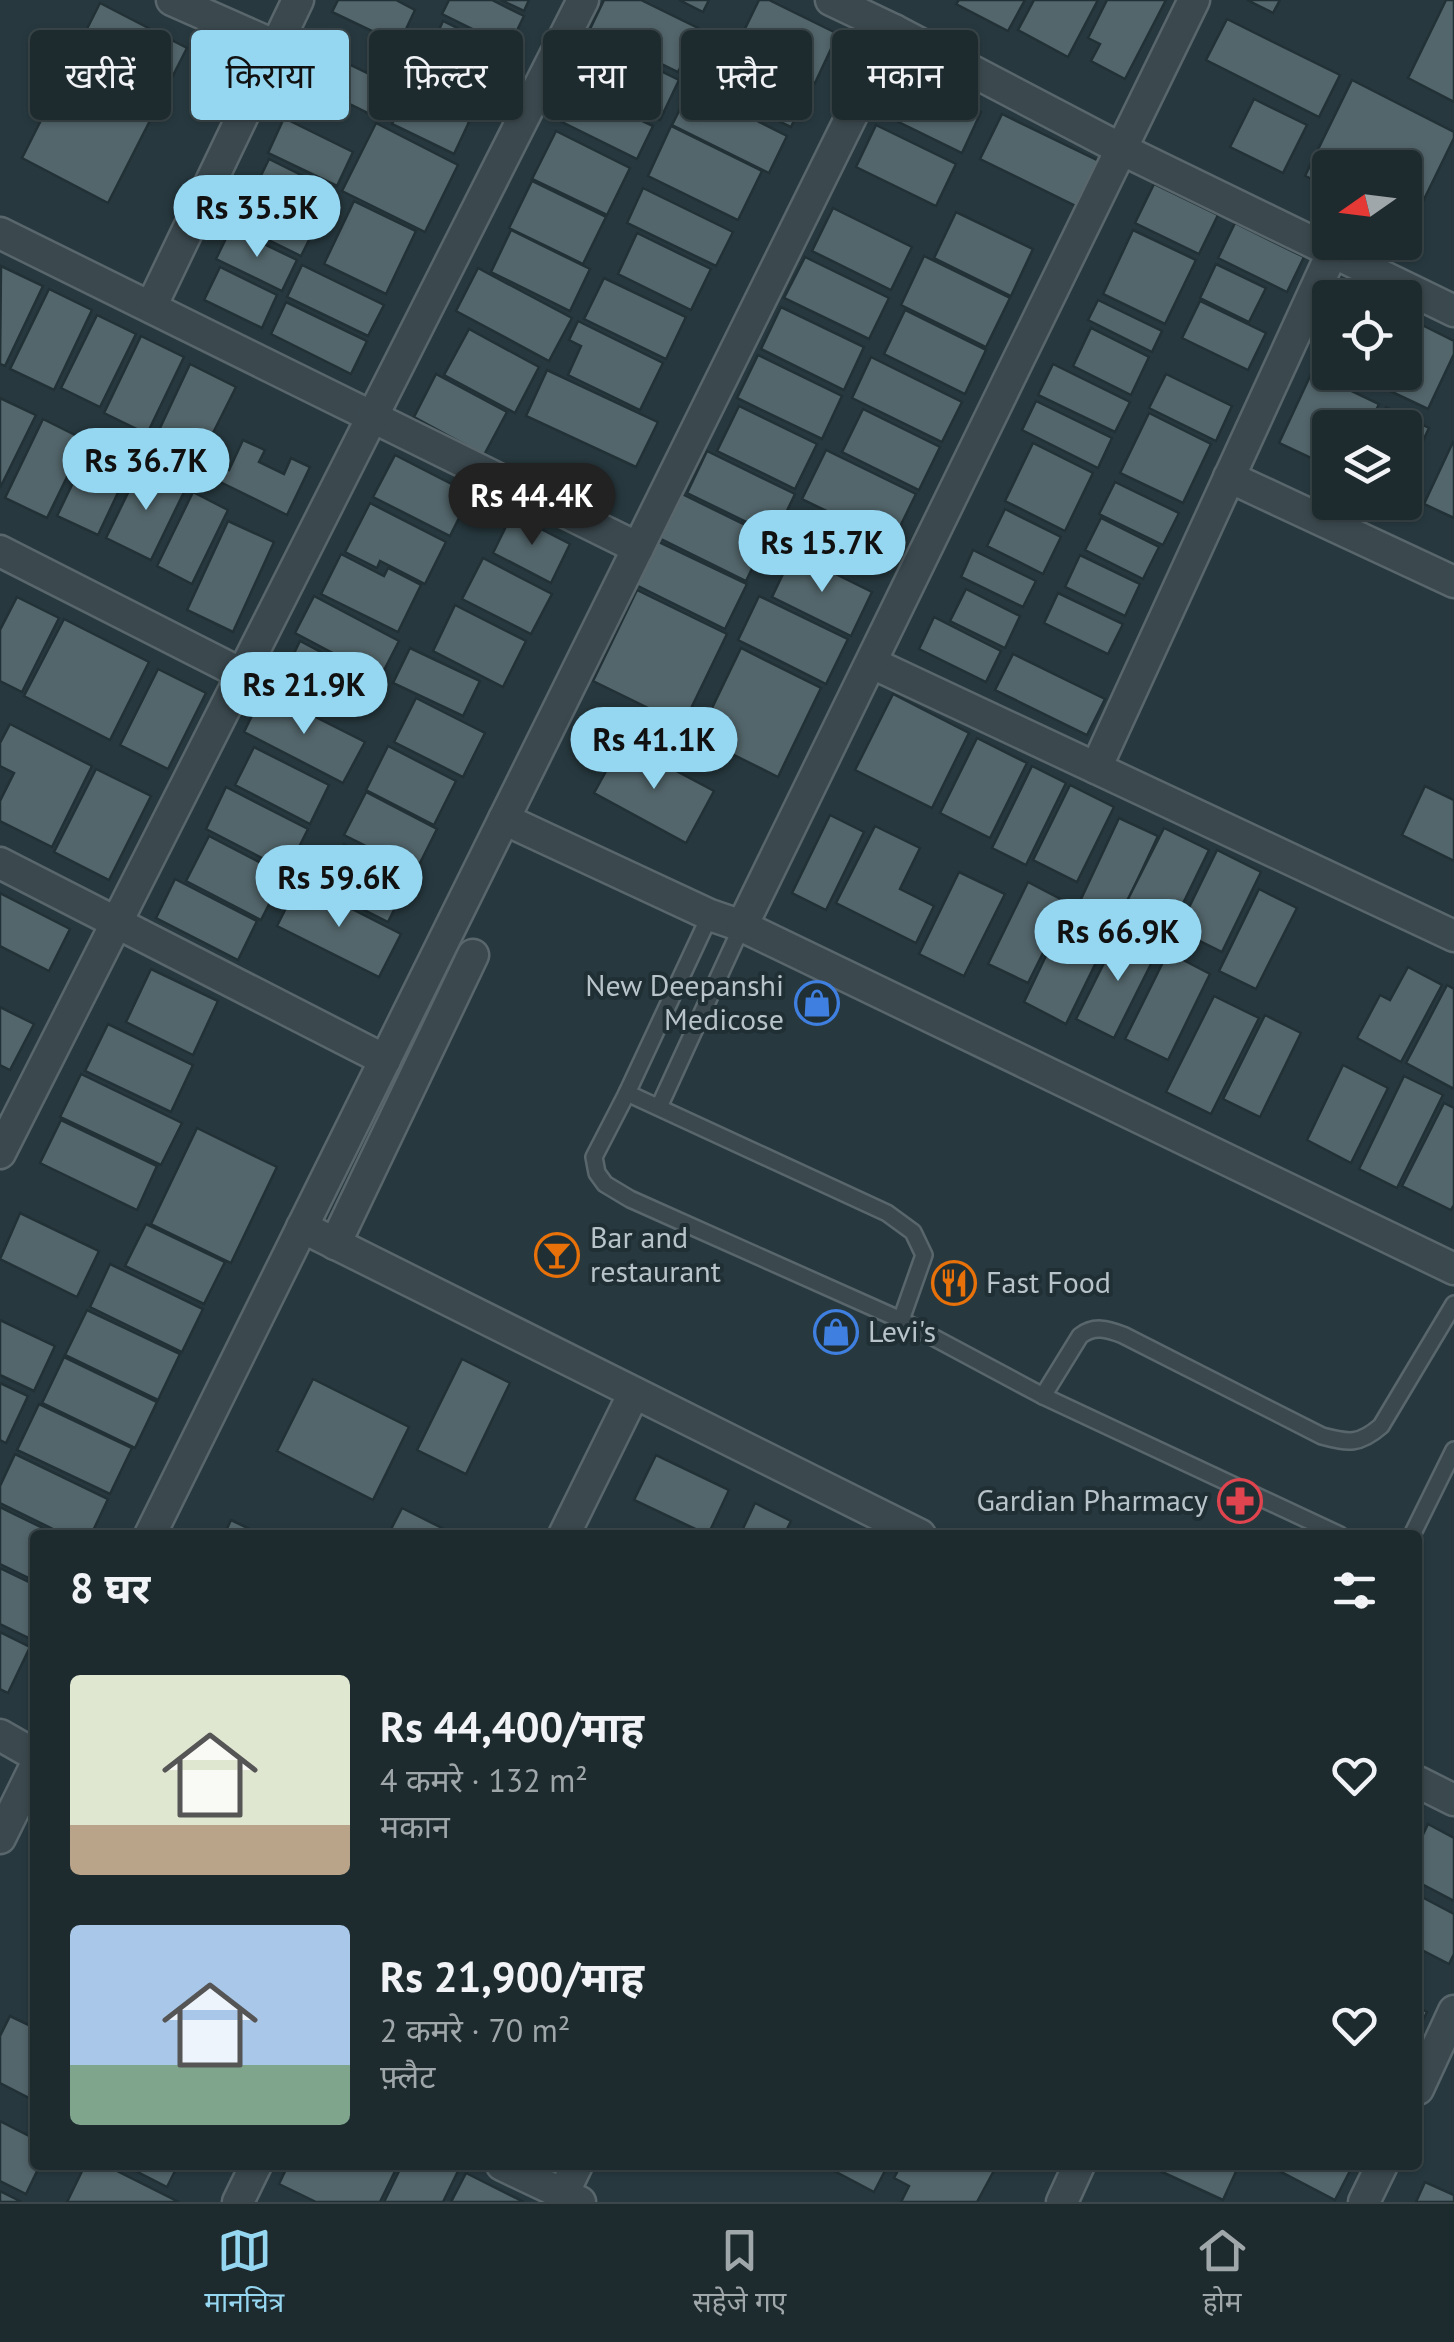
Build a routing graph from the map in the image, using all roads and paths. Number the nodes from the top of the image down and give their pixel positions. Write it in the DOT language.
graph roads {
  1 [pos="172,0"];
  2 [pos="298,0"];
  3 [pos="583,0"];
  4 [pos="831,0"];
  5 [pos="1194,0"];
  6 [pos="240,30"];
  7 [pos="284,30"];
  8 [pos="894,30"];
  9 [pos="978,74"];
  10 [pos="240,120"];
  11 [pos="850,120"];
  12 [pos="1121,149"];
  13 [pos="0,232"];
  14 [pos="1312,243"];
  15 [pos="1329,260"];
  16 [pos="1347,260"];
  17 [pos="150,307"];
  18 [pos="1454,311"];
  19 [pos="372,416"];
  20 [pos="1229,477"];
  21 [pos="638,548"];
  22 [pos="0,551"];
  23 [pos="1454,582"];
  24 [pos="872,663"];
  25 [pos="242,674"];
  26 [pos="1096,768"];
  27 [pos="504,819"];
  28 [pos="0,863"];
  29 [pos="710,915"];
  30 [pos="117,922"];
  31 [pos="742,926"];
  32 [pos="1454,936"];
  33 [pos="472,955"];
  34 [pos="385,1060"];
  35 [pos="627,1092"];
  36 [pos="659,1108"];
  37 [pos="0,1153"];
  38 [pos="302,1227"];
  39 [pos="335,1244"];
  40 [pos="1454,1269"];
  41 [pos="1454,1304"];
  42 [pos="902,1320"];
  43 [pos="634,1393"];
  44 [pos="1043,1396"];
  45 [pos="1454,1450"];
  46 [pos="879,1526"];
  47 [pos="152,1530"];
  48 [pos="566,1530"];
  49 [pos="1329,1530"];
  50 [pos="1414,1530"];
  51 [pos="0,1736"];
  52 [pos="30,1751"];
  53 [pos="30,1777"];
  54 [pos="1422,1784"];
  55 [pos="1454,1800"];
  56 [pos="0,1838"];
  57 [pos="1454,2011"];
  58 [pos="1422,2080"];
  59 [pos="254,2170"];
  60 [pos="513,2170"];
  61 [pos="576,2170"];
  62 [pos="1077,2170"];
  63 [pos="1380,2170"];
  64 [pos="572,2198"];
  65 [pos="238,2202"];
  66 [pos="1062,2202"];
  67 [pos="1364,2202"];
  1 -- 6 [label="street"];
  2 -- 7 [label="street"];
  3 -- 19 [label="street"];
  4 -- 8 [label="street"];
  5 -- 12 [label="street"];
  9 -- 12 [label="street"];
  10 -- 17 [label="street"];
  11 -- 21 [label="street"];
  12 -- 14 [label="street"];
  12 -- 24 [label="street"];
  13 -- 17 [label="street"];
  15 -- 20 [label="street"];
  16 -- 18 [label="street"];
  17 -- 19 [label="street"];
  19 -- 21 [label="street"];
  19 -- 25 [label="street"];
  20 -- 23 [label="street"];
  20 -- 26 [label="street"];
  21 -- 27 [label="street"];
  22 -- 25 [label="street"];
  24 -- 26 [label="street"];
  24 -- 31 [label="street"];
  25 -- 30 [label="street"];
  26 -- 32 [label="street"];
  27 -- 29 [label="street"];
  27 -- 34 [label="street"];
  28 -- 30 [label="street"];
  29 -- 31 [label="street"];
  29 -- 35 [label="lane"];
  30 -- 34 [label="street"];
  30 -- 37 [label="street"];
  31 -- 36 [label="lane"];
  31 -- 40 [label="street"];
  33 -- 39 [label="street"];
  34 -- 38 [label="street"];
  35 -- 36 [label="lane"];
  35 -- 42 [label="lane"];
  36 -- 42 [label="lane"];
  38 -- 39 [label="street"];
  38 -- 47 [label="street"];
  39 -- 43 [label="street"];
  41 -- 44 [label="lane"];
  42 -- 44 [label="lane"];
  43 -- 46 [label="street"];
  43 -- 48 [label="street"];
  44 -- 49 [label="lane"];
  45 -- 50 [label="lane"];
  51 -- 52 [label="street"];
  53 -- 56 [label="street"];
  54 -- 55 [label="street"];
  57 -- 58 [label="street"];
  59 -- 65 [label="street"];
  60 -- 64 [label="street"];
  61 -- 64 [label="street"];
  62 -- 66 [label="street"];
  63 -- 67 [label="street"];
}
